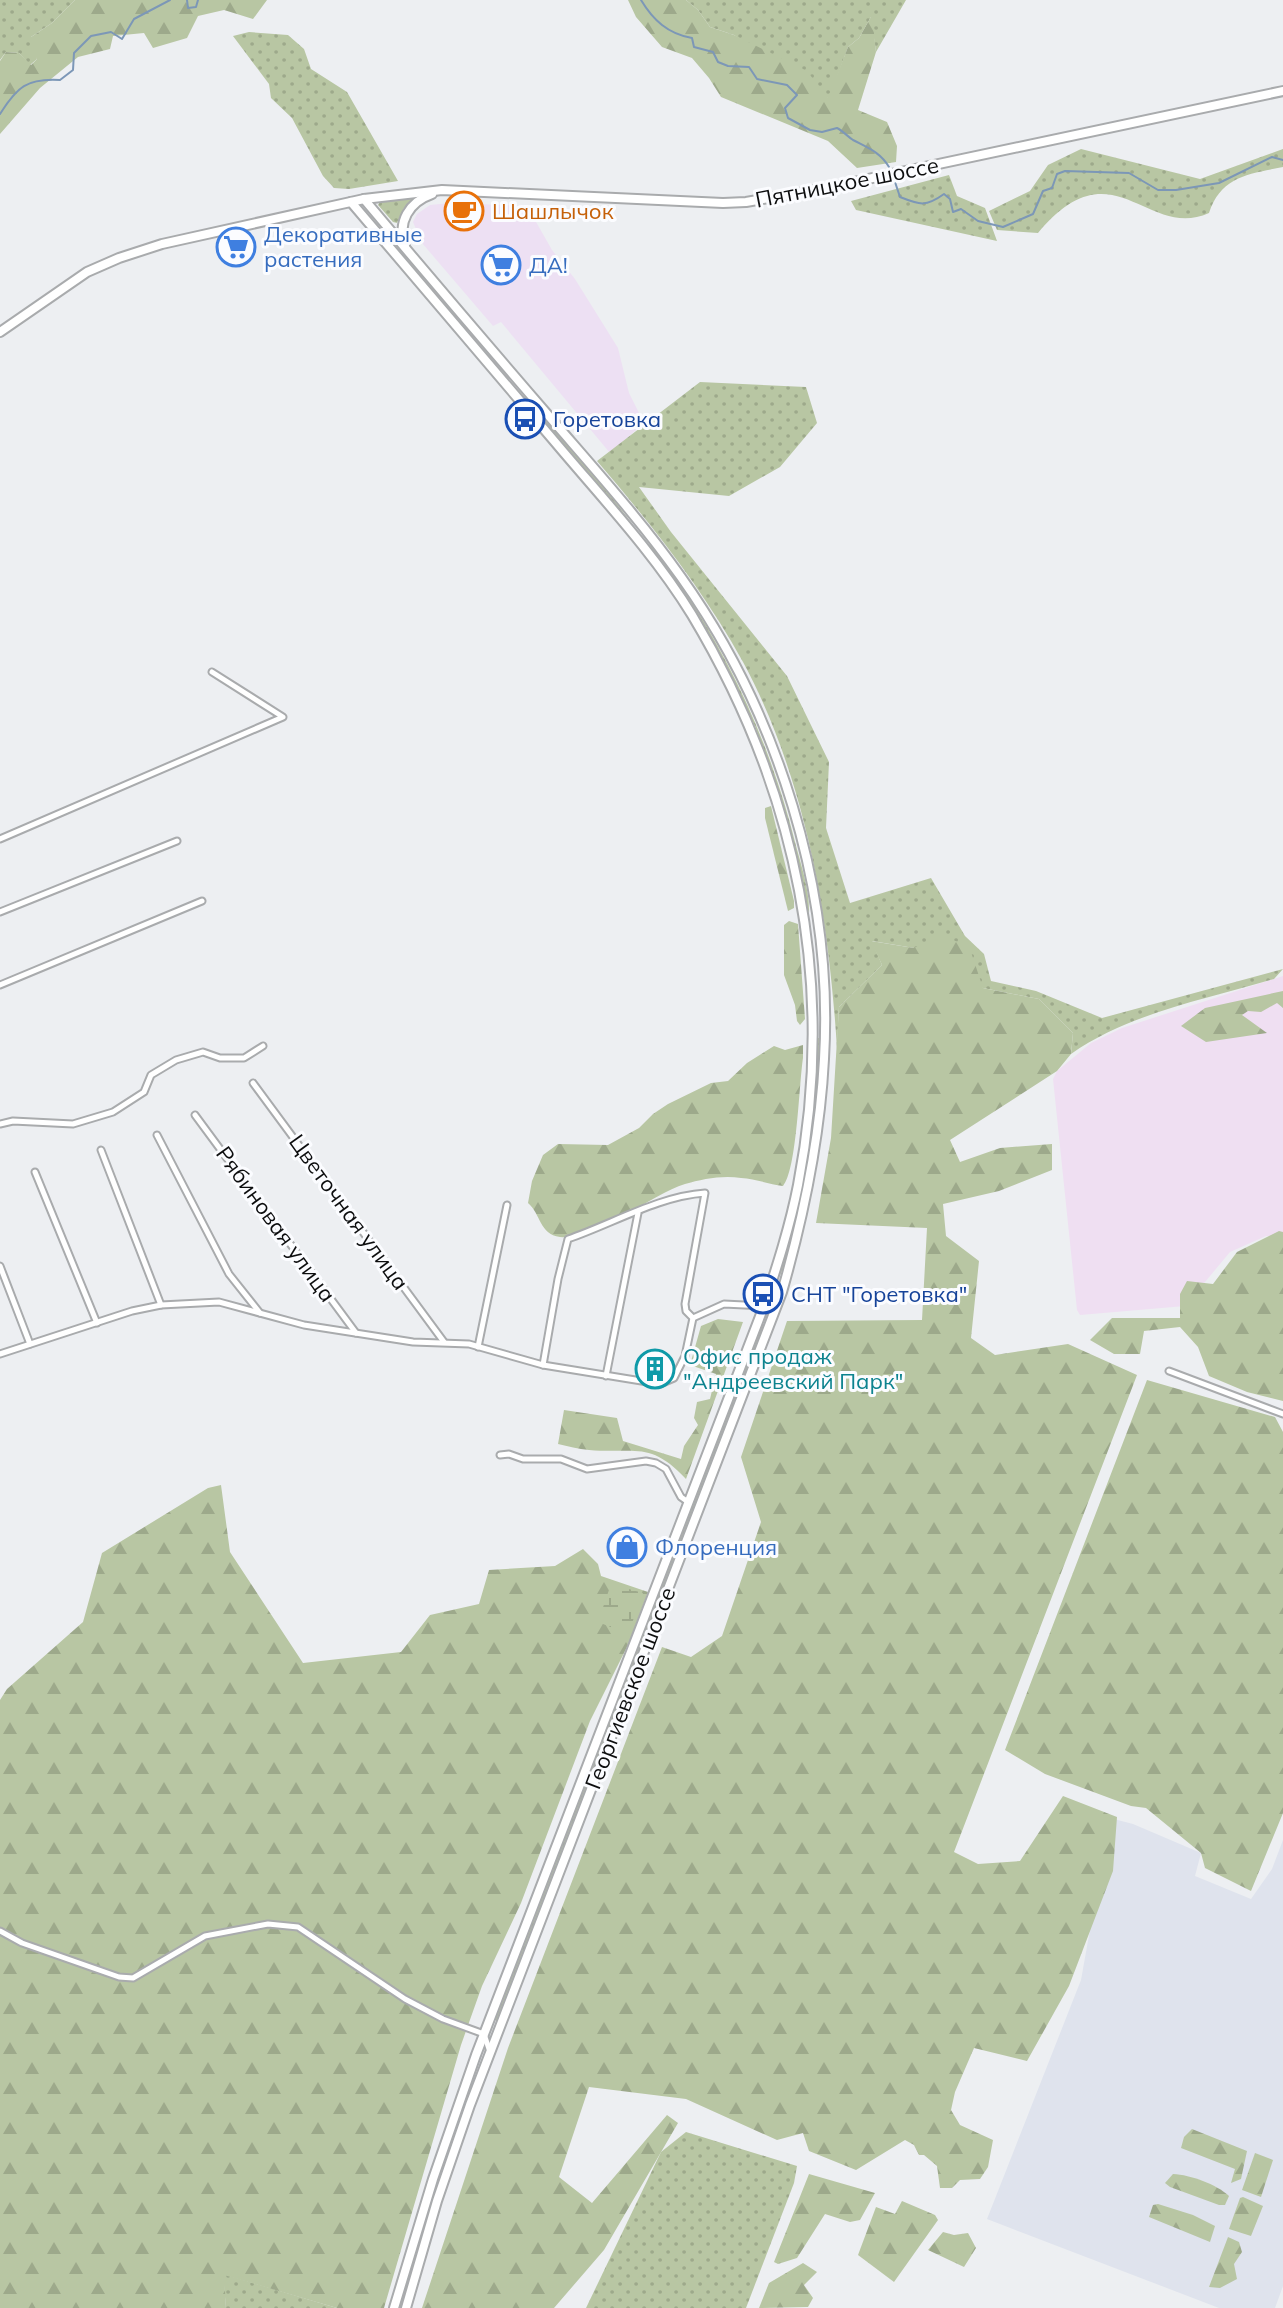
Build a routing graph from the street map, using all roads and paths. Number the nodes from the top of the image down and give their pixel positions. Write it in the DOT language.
graph roads {
  1 [pos="1283,91"];
  2 [pos="442,190"];
  3 [pos="364,199"];
  4 [pos="351,202"];
  5 [pos="407,250"];
  6 [pos="2,326"];
  7 [pos="212,672"];
  8 [pos="0,839"];
  9 [pos="177,841"];
  10 [pos="202,901"];
  11 [pos="0,912"];
  12 [pos="0,985"];
  13 [pos="263,1046"];
  14 [pos="253,1083"];
  15 [pos="195,1115"];
  16 [pos="0,1124"];
  17 [pos="157,1135"];
  18 [pos="101,1150"];
  19 [pos="35,1172"];
  20 [pos="507,1205"];
  21 [pos="638,1212"];
  22 [pos="0,1266"];
  23 [pos="161,1305"];
  24 [pos="764,1306"];
  25 [pos="260,1313"];
  26 [pos="693,1318"];
  27 [pos="97,1323"];
  28 [pos="357,1334"];
  29 [pos="444,1342"];
  30 [pos="30,1344"];
  31 [pos="478,1347"];
  32 [pos="0,1354"];
  33 [pos="543,1365"];
  34 [pos="1169,1371"];
  35 [pos="606,1376"];
  36 [pos="1283,1414"];
  37 [pos="500,1455"];
  38 [pos="689,1502"];
  39 [pos="0,1931"];
  40 [pos="484,2034"];
  41 [pos="489,2055"];
  42 [pos="394,2308"];
  43 [pos="406,2308"];
  1 -- 2 [label="main road, Пятницкое шоссе"];
  2 -- 3 [label="main road, Пятницкое шоссе"];
  2 -- 5 [label="main road"];
  3 -- 4 [label="main road, Пятницкое шоссе"];
  3 -- 5 [label="main road, Георгиевское шоссе"];
  4 -- 6 [label="main road, Пятницкое шоссе"];
  4 -- 24 [label="main road, Георгиевское шоссе"];
  5 -- 41 [label="main road, Георгиевское шоссе"];
  7 -- 8 [label="street"];
  9 -- 11 [label="street"];
  10 -- 12 [label="street"];
  13 -- 16 [label="street"];
  14 -- 29 [label="street, Цветочная улица"];
  15 -- 28 [label="street, Рябиновая улица"];
  17 -- 25 [label="street"];
  18 -- 23 [label="street"];
  19 -- 27 [label="street"];
  20 -- 31 [label="street"];
  21 -- 26 [label="street"];
  21 -- 33 [label="street"];
  21 -- 35 [label="street"];
  22 -- 30 [label="street"];
  23 -- 25 [label="street"];
  23 -- 27 [label="street"];
  24 -- 26 [label="street"];
  24 -- 38 [label="main road, Георгиевское шоссе"];
  25 -- 28 [label="street"];
  26 -- 35 [label="street"];
  27 -- 30 [label="street"];
  28 -- 29 [label="street"];
  29 -- 31 [label="street"];
  30 -- 32 [label="street"];
  31 -- 33 [label="street"];
  33 -- 35 [label="street"];
  34 -- 36 [label="street"];
  37 -- 38 [label="street"];
  38 -- 40 [label="main road, Георгиевское шоссе"];
  39 -- 40 [label="street"];
  40 -- 41 [label="street"];
  40 -- 42 [label="main road, Георгиевское шоссе"];
  41 -- 43 [label="main road, Георгиевское шоссе"];
}
